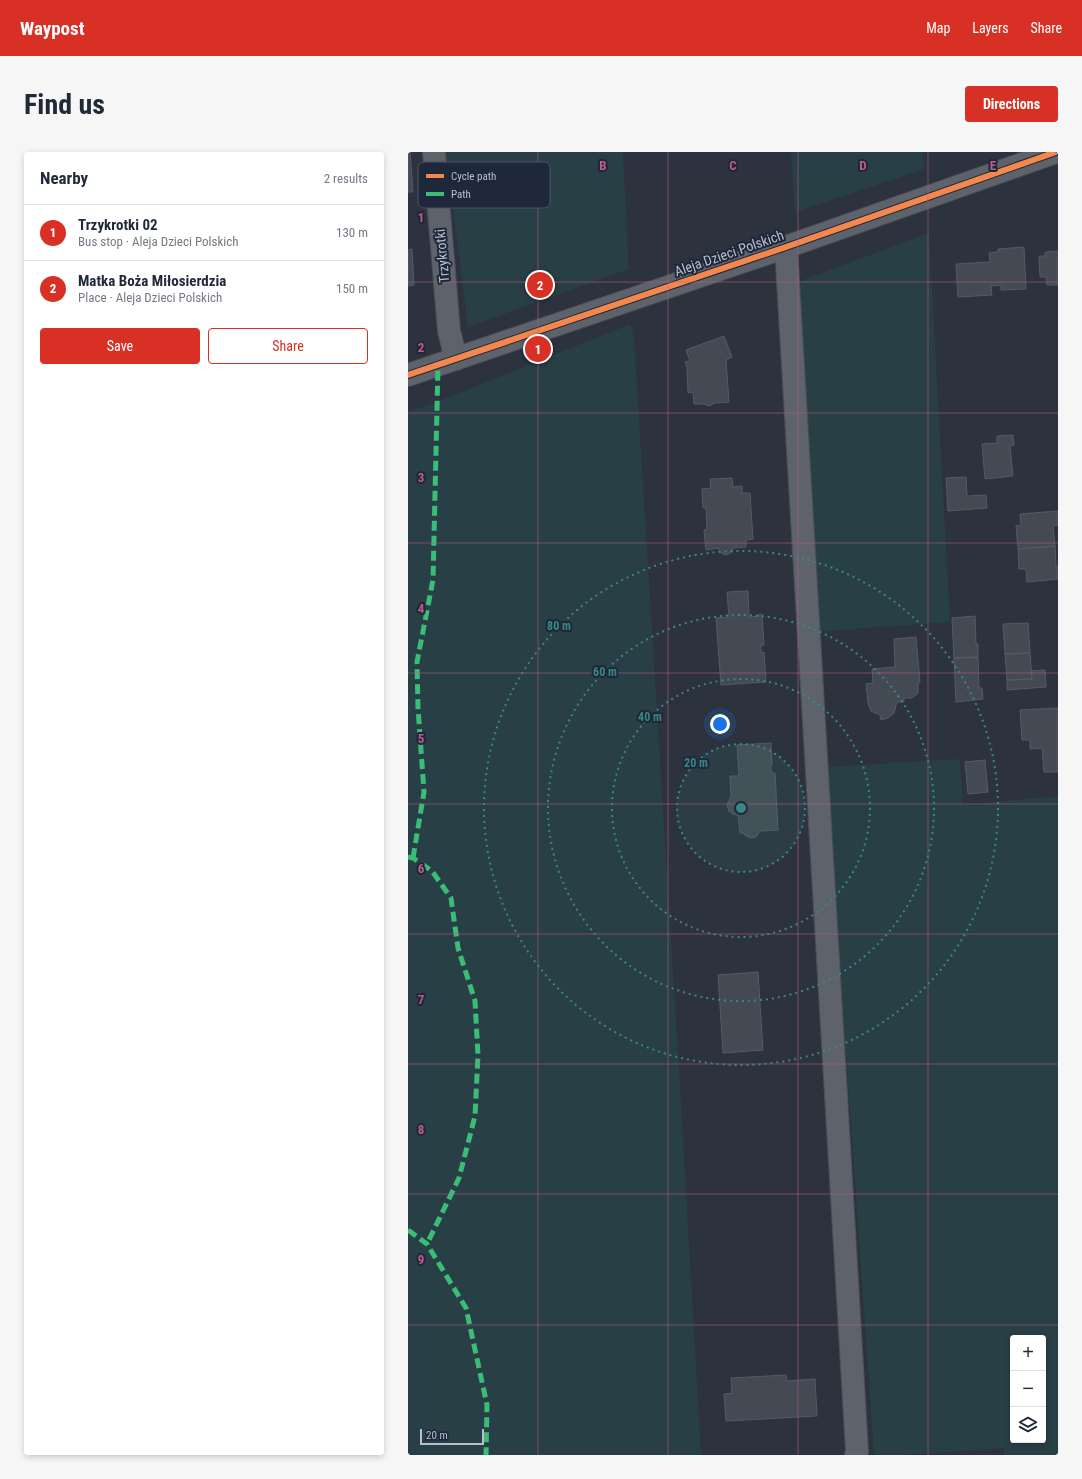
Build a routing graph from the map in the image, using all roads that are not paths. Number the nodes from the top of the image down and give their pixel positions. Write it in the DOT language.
graph roads {
  1 [pos="434,152"];
  2 [pos="1056,152"];
  3 [pos="435,162"];
  4 [pos="439,208"];
  5 [pos="786,247"];
  6 [pos="456,359"];
  7 [pos="408,375"];
  8 [pos="856,1455"];
  1 -- 3 [label="street, Trzykrotki"];
  2 -- 5 [label="street, Aleja Dzieci Polskich"];
  4 -- 6 [label="street, Trzykrotki"];
  5 -- 6 [label="street, Aleja Dzieci Polskich"];
  5 -- 8 [label="street"];
  6 -- 7 [label="street, Aleja Dzieci Polskich"];
}
